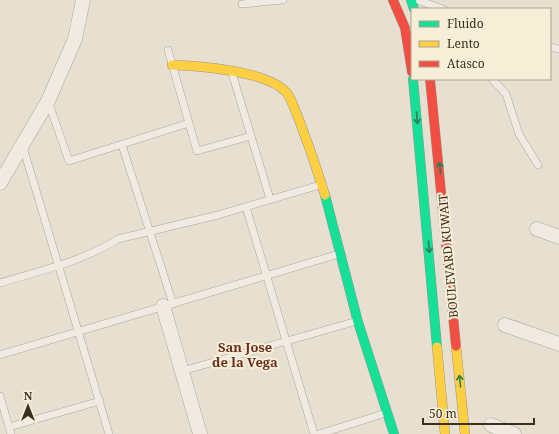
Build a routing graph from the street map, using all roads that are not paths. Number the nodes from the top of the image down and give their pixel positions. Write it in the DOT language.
graph roads {
  1 [pos="83,0"];
  2 [pos="283,0"];
  3 [pos="393,0"];
  4 [pos="417,0"];
  5 [pos="242,4"];
  6 [pos="440,8"];
  7 [pos="168,50"];
  8 [pos="172,65"];
  9 [pos="411,66"];
  10 [pos="232,71"];
  11 [pos="413,80"];
  12 [pos="430,80"];
  13 [pos="493,80"];
  14 [pos="48,101"];
  15 [pos="190,124"];
  16 [pos="251,136"];
  17 [pos="122,145"];
  18 [pos="22,146"];
  19 [pos="538,165"];
  20 [pos="0,183"];
  21 [pos="322,184"];
  22 [pos="270,199"];
  23 [pos="246,207"];
  24 [pos="537,229"];
  25 [pos="150,231"];
  26 [pos="559,237"];
  27 [pos="341,253"];
  28 [pos="57,266"];
  29 [pos="268,275"];
  30 [pos="0,283"];
  31 [pos="168,305"];
  32 [pos="358,321"];
  33 [pos="505,325"];
  34 [pos="80,332"];
  35 [pos="286,342"];
  36 [pos="559,344"];
  37 [pos="0,355"];
  38 [pos="182,372"];
  39 [pos="0,396"];
  40 [pos="100,401"];
  41 [pos="387,412"];
  42 [pos="490,424"];
  43 [pos="10,431"];
  44 [pos="109,434"];
  45 [pos="200,434"];
  46 [pos="314,434"];
  47 [pos="319,434"];
  48 [pos="394,434"];
  49 [pos="445,434"];
  50 [pos="465,434"];
  51 [pos="514,434"];
  1 -- 14 [label="street"];
  2 -- 5 [label="lane"];
  3 -- 9 [label="main road"];
  4 -- 6 [label="lane"];
  7 -- 8 [label="lane"];
  8 -- 10 [label="main road"];
  8 -- 15 [label="lane"];
  10 -- 16 [label="lane"];
  10 -- 21 [label="main road"];
  11 -- 49 [label="main road, BOULEVARD KUWAIT, one-way"];
  50 -- 12 [label="main road, BOULEVARD KUWAIT, one-way"];
  13 -- 19 [label="lane"];
  14 -- 17 [label="lane"];
  14 -- 18 [label="street"];
  15 -- 16 [label="lane"];
  15 -- 17 [label="lane"];
  16 -- 22 [label="lane"];
  17 -- 25 [label="lane"];
  18 -- 20 [label="street"];
  18 -- 28 [label="lane"];
  21 -- 22 [label="lane"];
  21 -- 27 [label="main road"];
  22 -- 23 [label="lane"];
  23 -- 25 [label="lane"];
  23 -- 29 [label="lane"];
  24 -- 26 [label="street"];
  25 -- 28 [label="lane"];
  25 -- 31 [label="lane"];
  27 -- 29 [label="lane"];
  27 -- 32 [label="main road"];
  28 -- 30 [label="lane"];
  28 -- 34 [label="lane"];
  29 -- 31 [label="lane"];
  29 -- 35 [label="lane"];
  31 -- 34 [label="lane"];
  31 -- 38 [label="street"];
  32 -- 35 [label="lane"];
  32 -- 41 [label="main road"];
  33 -- 36 [label="street"];
  34 -- 37 [label="lane"];
  34 -- 40 [label="lane"];
  35 -- 38 [label="lane"];
  35 -- 46 [label="lane"];
  38 -- 45 [label="street"];
  39 -- 43 [label="lane"];
  40 -- 43 [label="lane"];
  40 -- 44 [label="lane"];
  41 -- 47 [label="lane"];
  41 -- 48 [label="main road"];
  42 -- 51 [label="street"];
}
